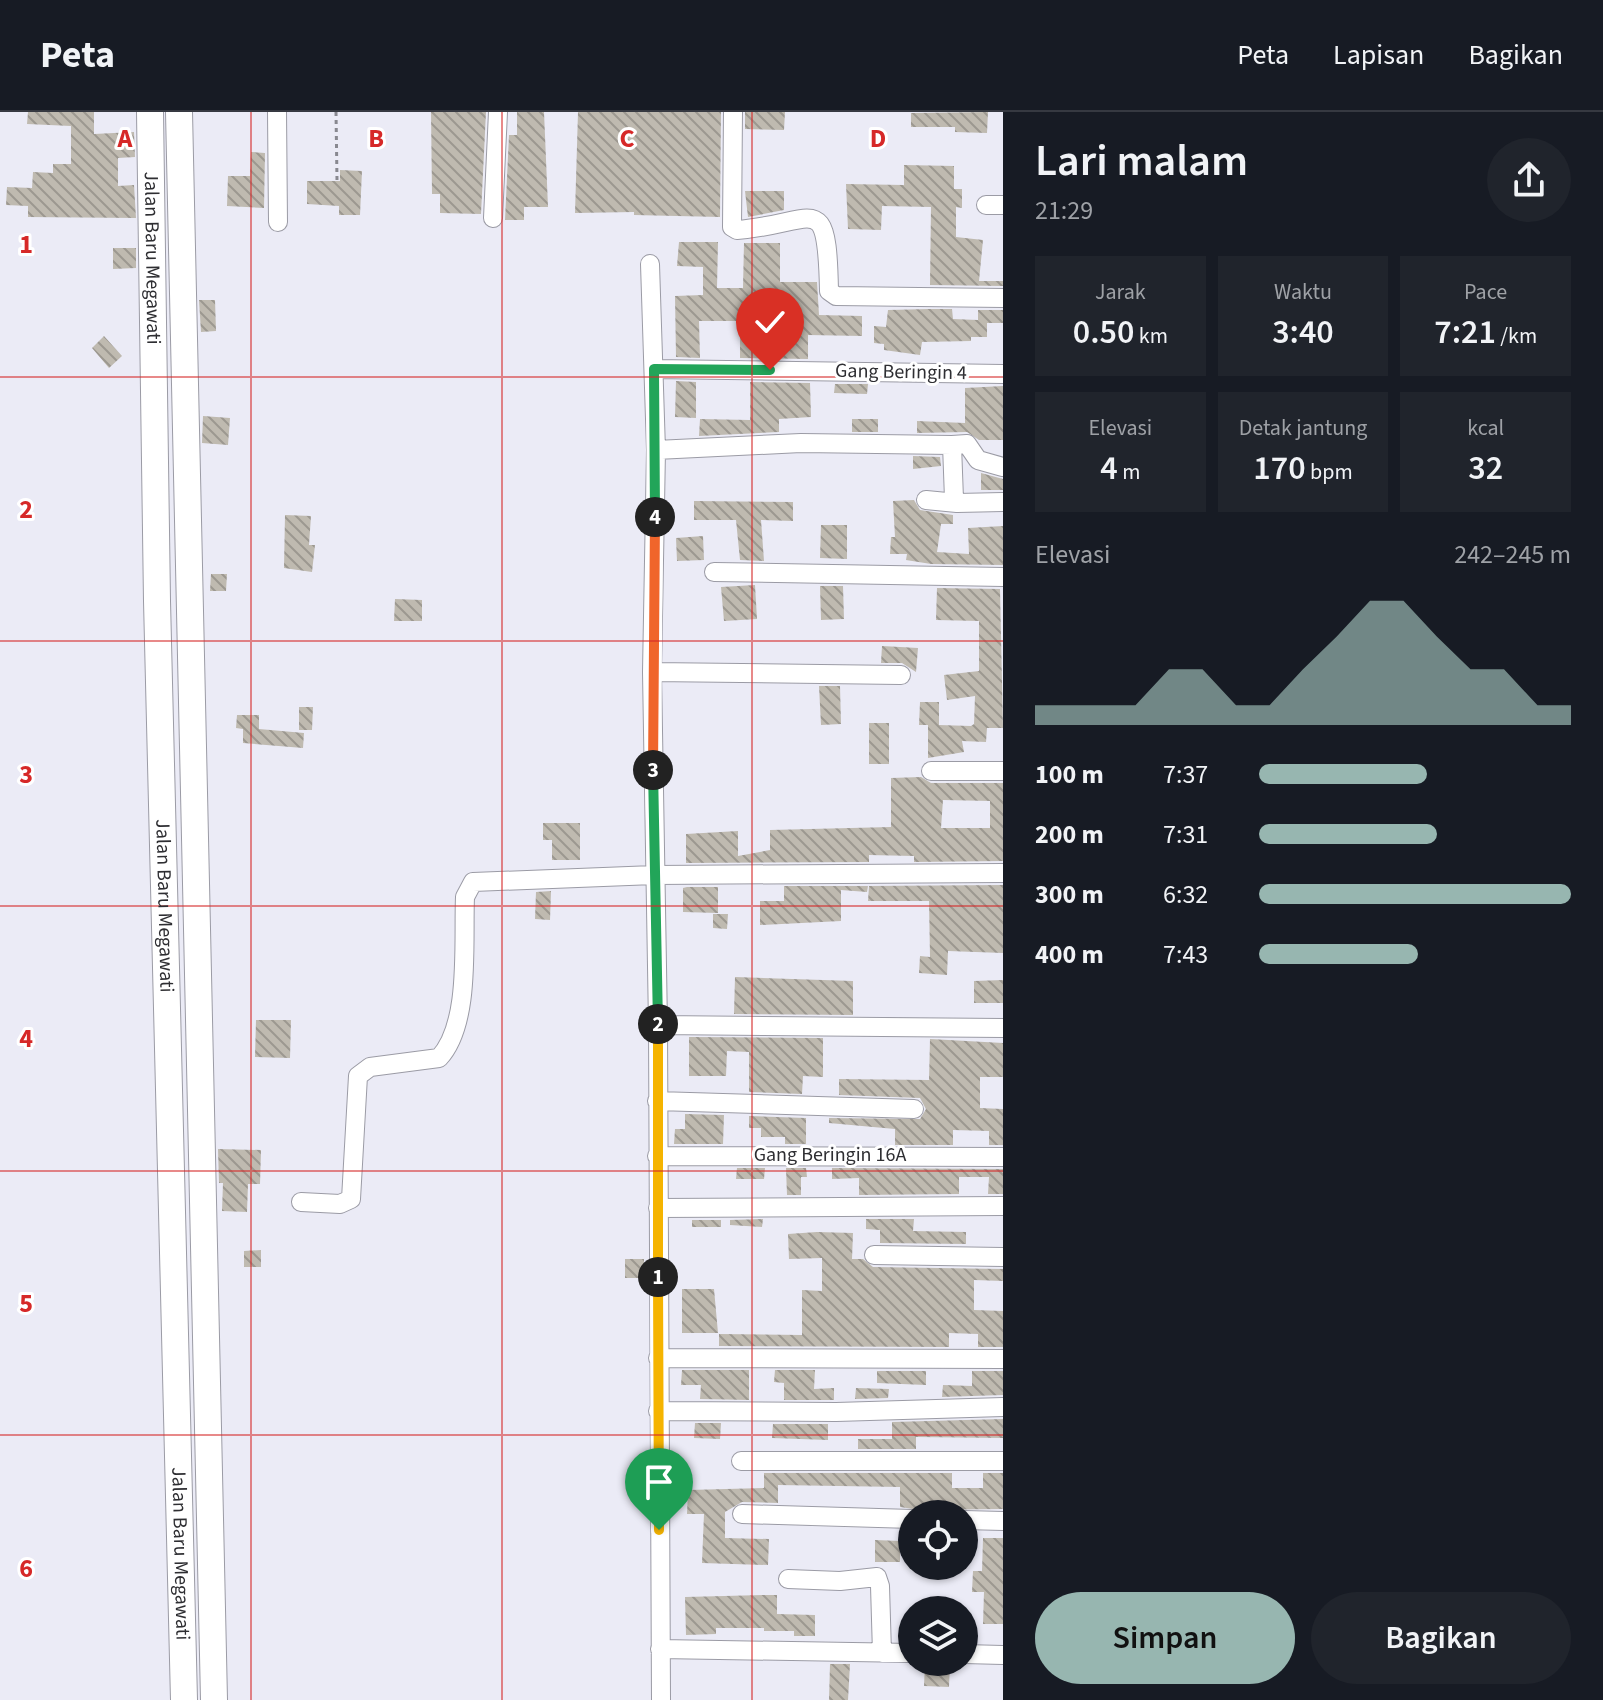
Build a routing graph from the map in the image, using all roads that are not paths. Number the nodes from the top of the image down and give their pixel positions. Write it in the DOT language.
graph roads {
  1 [pos="150,112"];
  2 [pos="179,112"];
  3 [pos="277,112"];
  4 [pos="498,112"];
  5 [pos="733,112"];
  6 [pos="493,218"];
  7 [pos="278,222"];
  8 [pos="650,264"];
  9 [pos="1003,298"];
  10 [pos="654,369"];
  11 [pos="1003,374"];
  12 [pos="952,445"];
  13 [pos="656,450"];
  14 [pos="1003,467"];
  15 [pos="926,500"];
  16 [pos="1003,502"];
  17 [pos="957,503"];
  18 [pos="714,572"];
  19 [pos="1003,577"];
  20 [pos="157,601"];
  21 [pos="190,603"];
  22 [pos="192,666"];
  23 [pos="159,669"];
  24 [pos="652,672"];
  25 [pos="901,675"];
  26 [pos="931,771"];
  27 [pos="1003,771"];
  28 [pos="1003,873"];
  29 [pos="654,875"];
  30 [pos="658,1025"];
  31 [pos="1003,1028"];
  32 [pos="657,1101"];
  33 [pos="914,1109"];
  34 [pos="657,1156"];
  35 [pos="1003,1157"];
  36 [pos="301,1202"];
  37 [pos="1003,1206"];
  38 [pos="658,1208"];
  39 [pos="874,1255"];
  40 [pos="1003,1257"];
  41 [pos="658,1358"];
  42 [pos="1003,1359"];
  43 [pos="1003,1407"];
  44 [pos="658,1411"];
  45 [pos="741,1461"];
  46 [pos="1003,1461"];
  47 [pos="742,1514"];
  48 [pos="898,1519"];
  49 [pos="978,1520"];
  50 [pos="1003,1521"];
  51 [pos="788,1579"];
  52 [pos="660,1649"];
  53 [pos="882,1653"];
  54 [pos="898,1653"];
  55 [pos="978,1654"];
  56 [pos="1003,1655"];
  57 [pos="184,1700"];
  58 [pos="214,1700"];
  59 [pos="661,1700"];
  1 -- 20 [label="highway, Jalan Baru Megawati"];
  2 -- 21 [label="highway, Jalan Baru Megawati"];
  3 -- 7 [label="street"];
  4 -- 6 [label="street"];
  5 -- 9 [label="street"];
  8 -- 10 [label="street"];
  10 -- 11 [label="street, Gang Beringin 4"];
  10 -- 13 [label="street"];
  12 -- 13 [label="street"];
  12 -- 14 [label="street"];
  12 -- 17 [label="street"];
  13 -- 24 [label="street"];
  15 -- 17 [label="street"];
  16 -- 17 [label="street"];
  18 -- 19 [label="street"];
  20 -- 21 [label="highway"];
  20 -- 23 [label="highway, Jalan Baru Megawati"];
  21 -- 22 [label="highway, Jalan Baru Megawati"];
  22 -- 23 [label="highway"];
  22 -- 58 [label="highway, Jalan Baru Megawati"];
  23 -- 57 [label="highway, Jalan Baru Megawati"];
  24 -- 25 [label="street"];
  24 -- 29 [label="street"];
  26 -- 27 [label="street"];
  28 -- 29 [label="street"];
  29 -- 30 [label="street"];
  29 -- 36 [label="street"];
  30 -- 31 [label="street"];
  30 -- 32 [label="street"];
  32 -- 33 [label="street"];
  32 -- 34 [label="street"];
  34 -- 35 [label="street, Gang Beringin 16A"];
  34 -- 38 [label="street"];
  37 -- 38 [label="street"];
  38 -- 41 [label="street"];
  39 -- 40 [label="street"];
  41 -- 42 [label="street"];
  41 -- 44 [label="street"];
  43 -- 44 [label="street"];
  44 -- 52 [label="street"];
  45 -- 46 [label="street"];
  47 -- 48 [label="street"];
  49 -- 50 [label="street"];
  51 -- 53 [label="street"];
  52 -- 53 [label="street"];
  52 -- 59 [label="street"];
  53 -- 54 [label="street"];
  55 -- 56 [label="street"];
}
